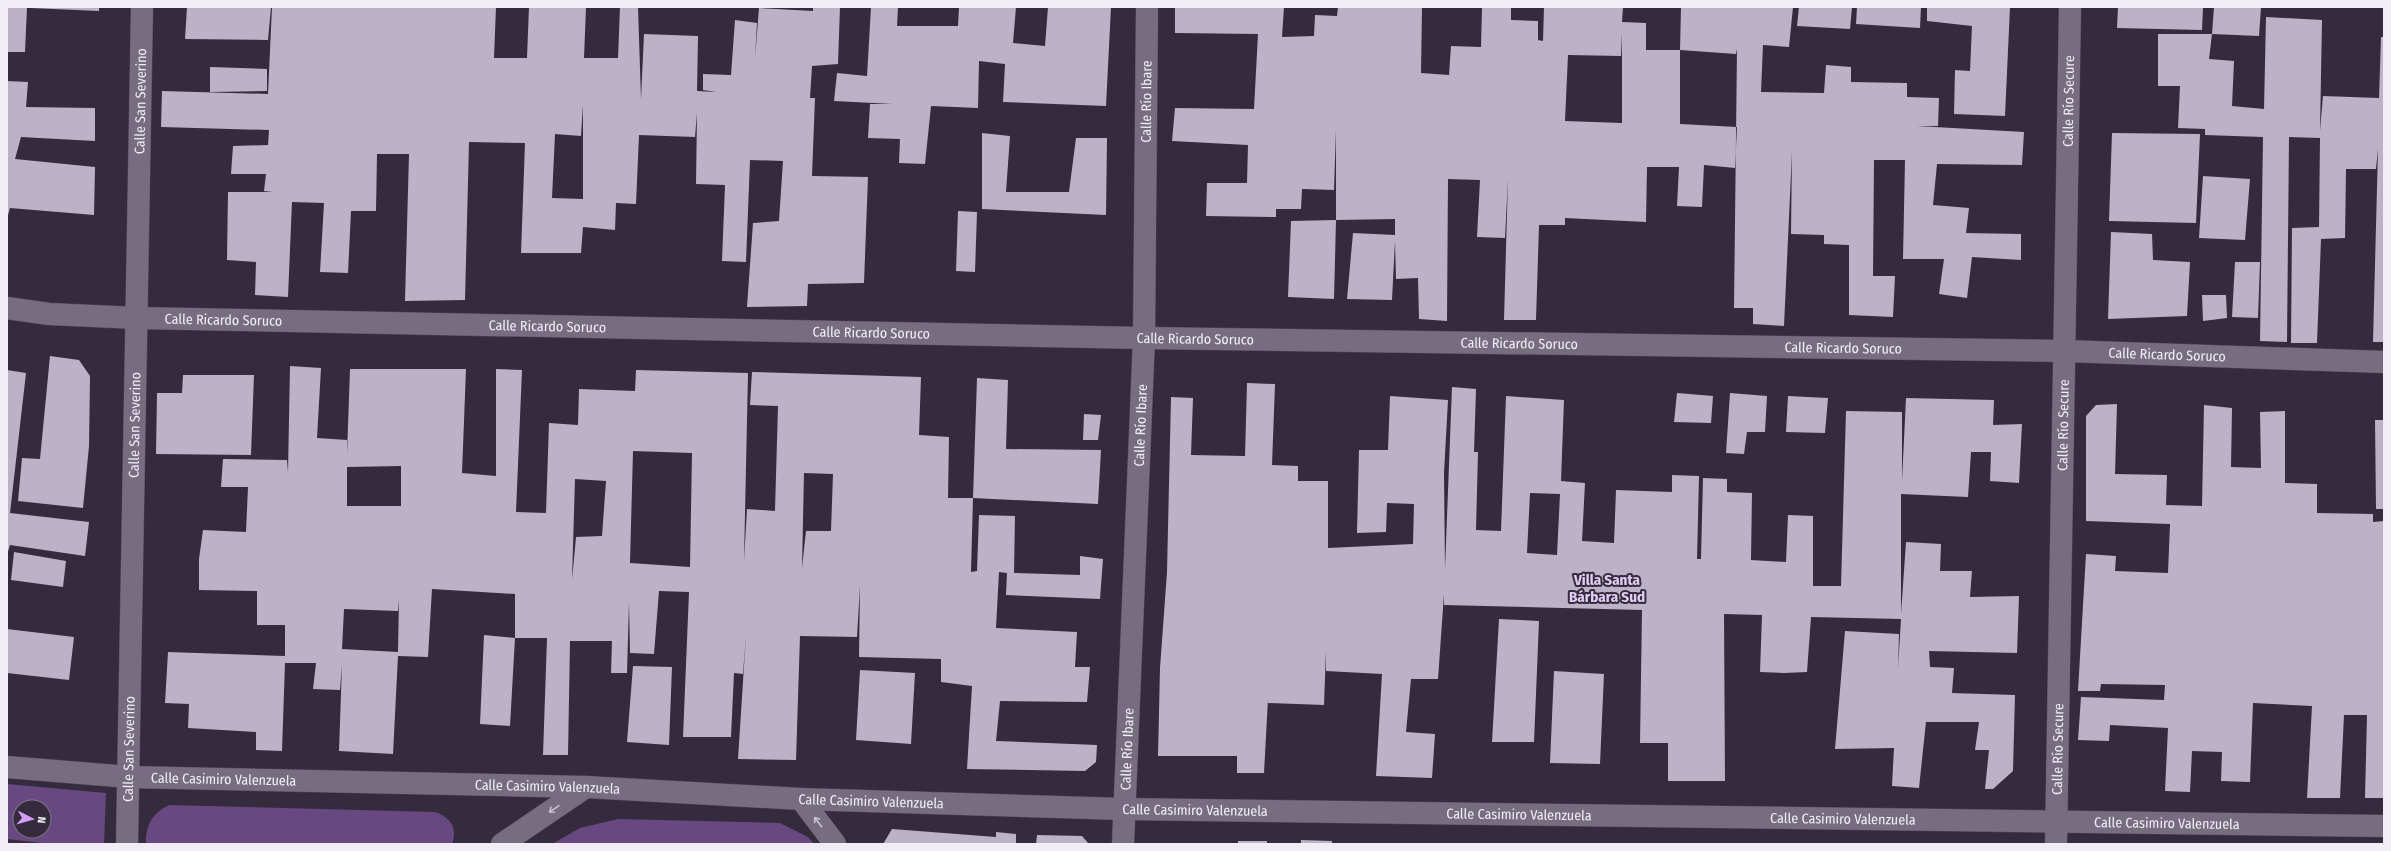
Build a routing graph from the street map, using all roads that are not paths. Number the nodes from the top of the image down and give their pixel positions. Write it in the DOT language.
graph roads {
  1 [pos="142,7"];
  2 [pos="1147,7"];
  3 [pos="2070,7"];
  4 [pos="7,308"];
  5 [pos="137,318"];
  6 [pos="1144,338"];
  7 [pos="2065,352"];
  8 [pos="2384,362"];
  9 [pos="7,767"];
  10 [pos="129,777"];
  11 [pos="586,787"];
  12 [pos="801,799"];
  13 [pos="1123,809"];
  14 [pos="2058,821"];
  15 [pos="2384,826"];
  16 [pos="127,844"];
  17 [pos="502,844"];
  18 [pos="835,844"];
  19 [pos="1123,844"];
  20 [pos="2056,844"];
  1 -- 5 [label="street, Calle San Severino"];
  2 -- 6 [label="street, Calle Río Ibare"];
  3 -- 7 [label="street, Calle Río Secure"];
  4 -- 5 [label="street, Calle Ricardo Soruco"];
  5 -- 6 [label="street, Calle Ricardo Soruco"];
  5 -- 10 [label="street, Calle San Severino"];
  6 -- 7 [label="street, Calle Ricardo Soruco"];
  6 -- 13 [label="street, Calle Río Ibare"];
  7 -- 8 [label="street, Calle Ricardo Soruco"];
  7 -- 14 [label="street, Calle Río Secure"];
  9 -- 10 [label="street, Calle Casimiro Valenzuela"];
  10 -- 11 [label="street, Calle Casimiro Valenzuela"];
  10 -- 16 [label="street, Calle San Severino"];
  11 -- 12 [label="street, Calle Casimiro Valenzuela"];
  11 -- 17 [label="street, one-way"];
  12 -- 13 [label="street, Calle Casimiro Valenzuela"];
  18 -- 12 [label="street, one-way"];
  13 -- 14 [label="street, Calle Casimiro Valenzuela"];
  13 -- 19 [label="street, Calle Río Ibare"];
  14 -- 15 [label="street, Calle Casimiro Valenzuela"];
  14 -- 20 [label="street, Calle Río Secure"];
}
